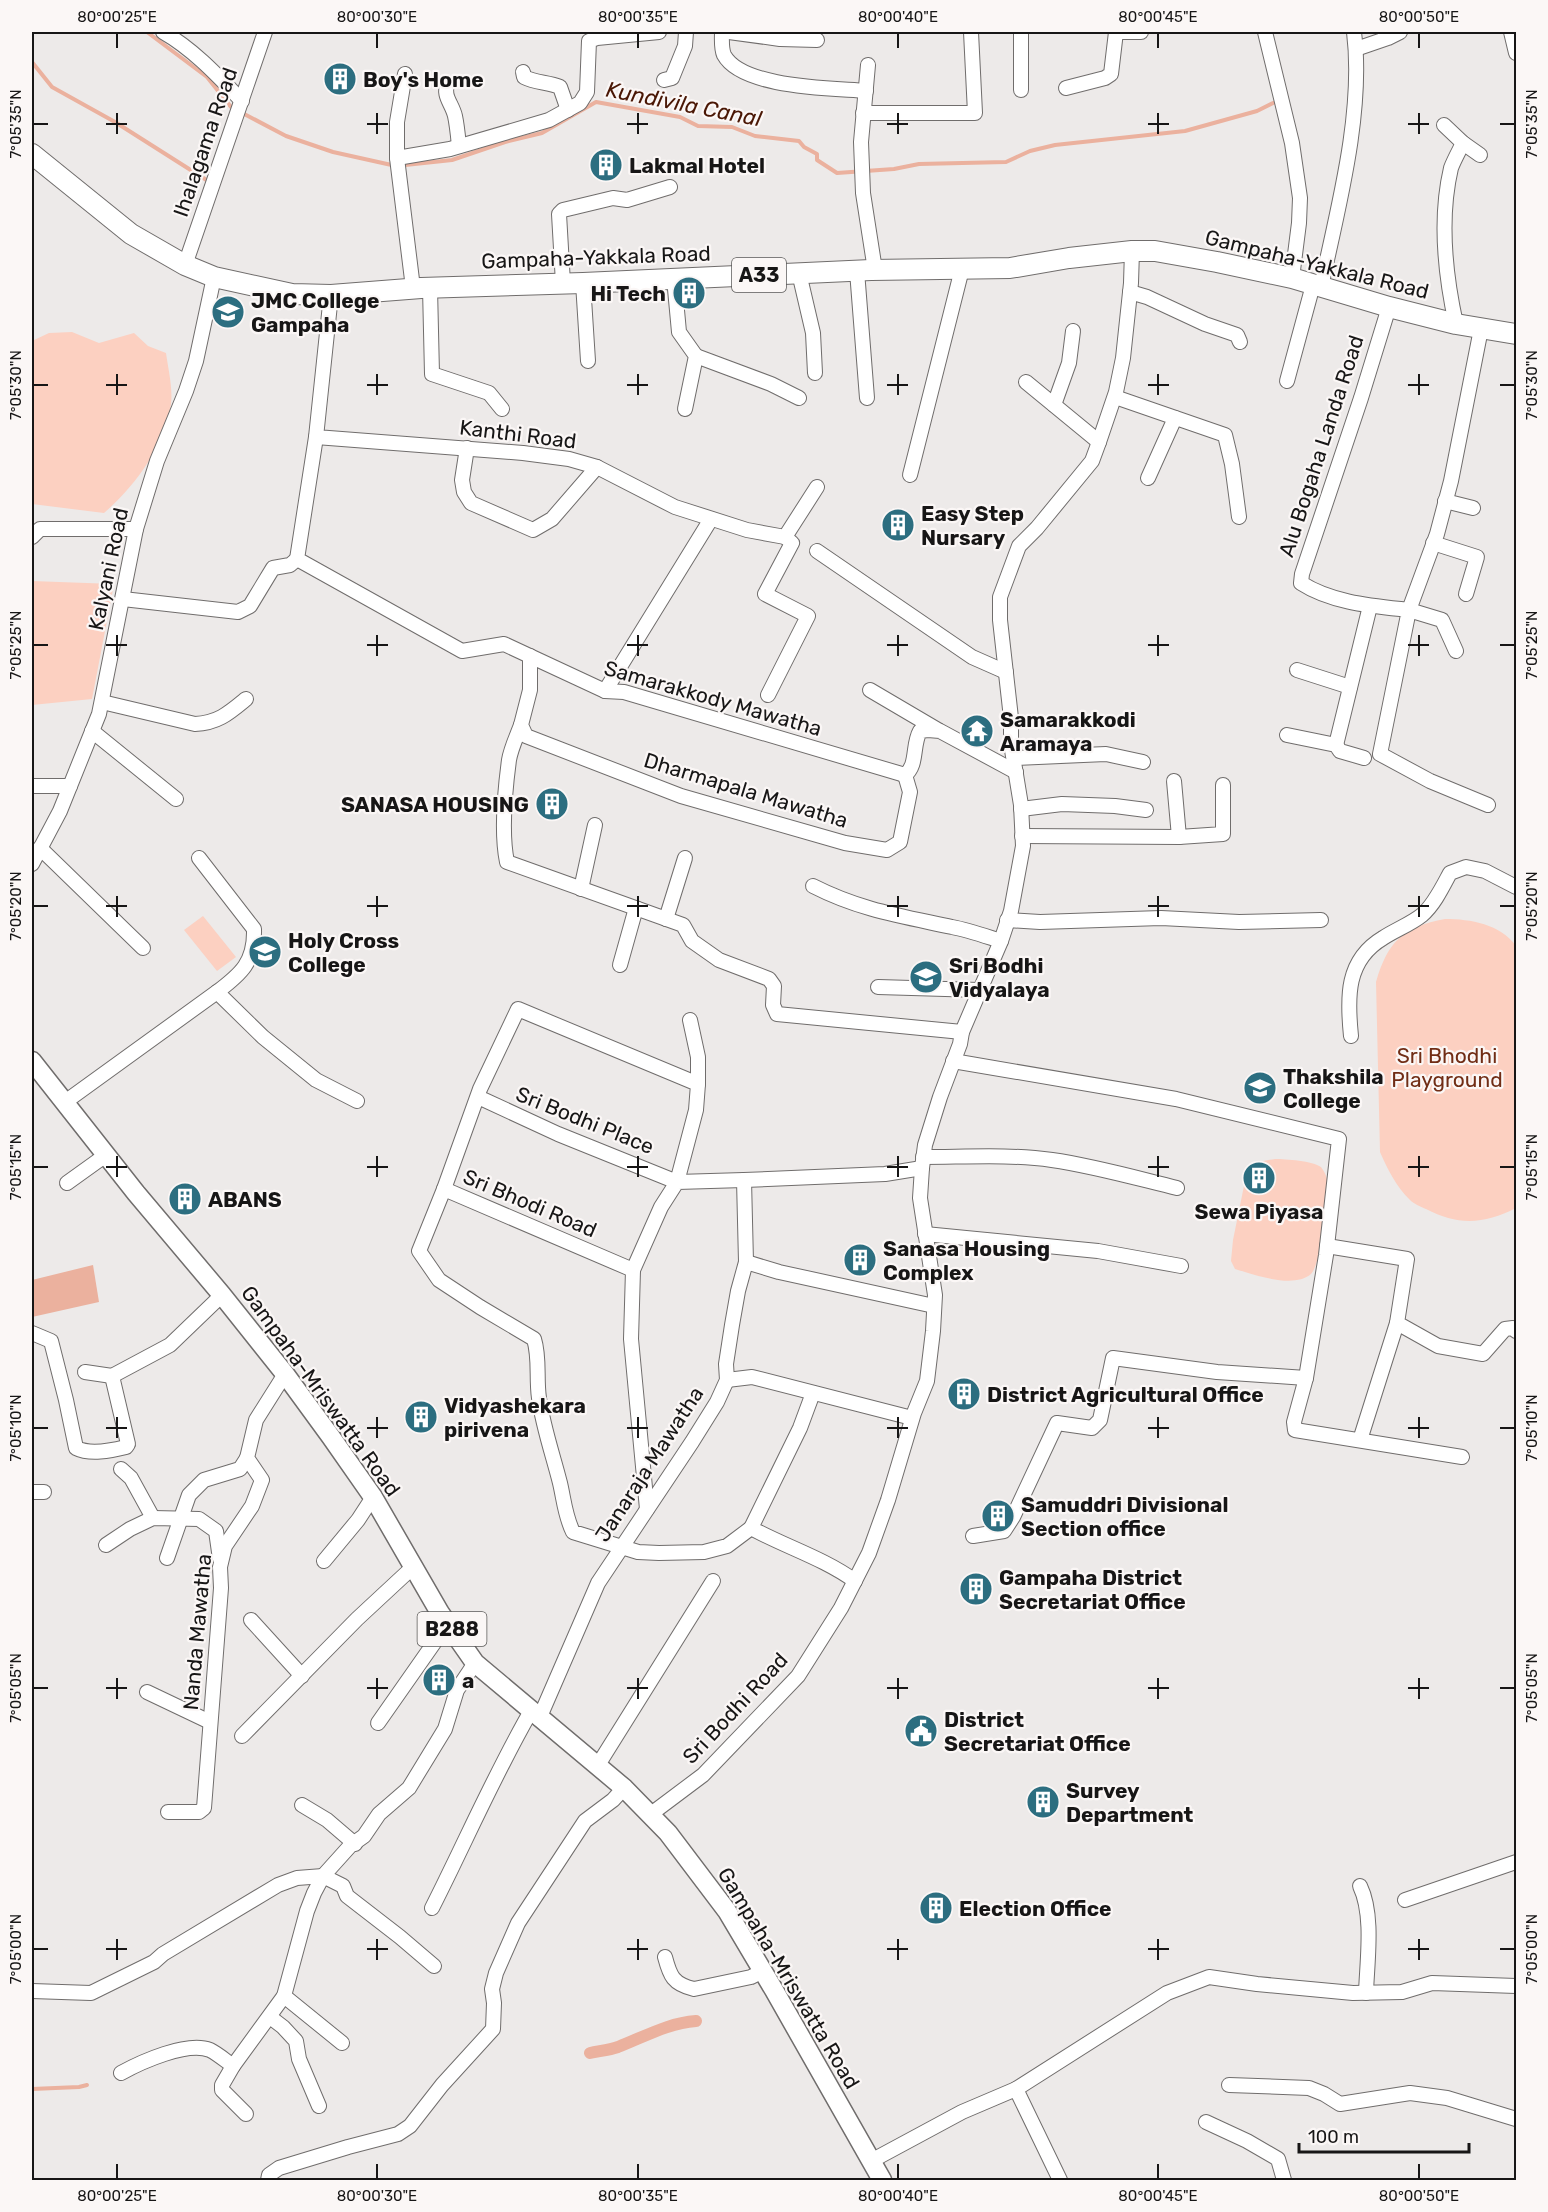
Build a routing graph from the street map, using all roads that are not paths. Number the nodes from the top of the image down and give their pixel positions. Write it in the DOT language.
graph roads {
  1 [pos="163,32"];
  2 [pos="265,32"];
  3 [pos="659,32"];
  4 [pos="686,32"];
  5 [pos="722,32"];
  6 [pos="729,32"];
  7 [pos="971,32"];
  8 [pos="1021,32"];
  9 [pos="1118,32"];
  10 [pos="1141,32"];
  11 [pos="1265,32"];
  12 [pos="1354,32"];
  13 [pos="1400,32"];
  14 [pos="1510,32"];
  15 [pos="1370,38"];
  16 [pos="817,40"];
  17 [pos="1356,49"];
  18 [pos="1516,53"];
  19 [pos="868,65"];
  20 [pos="523,72"];
  21 [pos="405,74"];
  22 [pos="664,80"];
  23 [pos="448,83"];
  24 [pos="1066,88"];
  25 [pos="1021,90"];
  26 [pos="866,91"];
  27 [pos="242,101"];
  28 [pos="568,110"];
  29 [pos="863,113"];
  30 [pos="1444,125"];
  31 [pos="1463,143"];
  32 [pos="459,146"];
  33 [pos="32,154"];
  34 [pos="1480,155"];
  35 [pos="397,158"];
  36 [pos="670,187"];
  37 [pos="1132,251"];
  38 [pos="185,265"];
  39 [pos="962,269"];
  40 [pos="866,270"];
  41 [pos="799,273"];
  42 [pos="214,278"];
  43 [pos="674,278"];
  44 [pos="1292,278"];
  45 [pos="573,283"];
  46 [pos="1317,286"];
  47 [pos="422,288"];
  48 [pos="1130,292"];
  49 [pos="331,295"];
  50 [pos="1389,307"];
  51 [pos="1456,324"];
  52 [pos="1481,329"];
  53 [pos="1073,331"];
  54 [pos="1516,334"];
  55 [pos="1240,342"];
  56 [pos="696,356"];
  57 [pos="588,361"];
  58 [pos="815,373"];
  59 [pos="1287,381"];
  60 [pos="1026,382"];
  61 [pos="1114,397"];
  62 [pos="799,398"];
  63 [pos="867,398"];
  64 [pos="1054,405"];
  65 [pos="502,409"];
  66 [pos="685,409"];
  67 [pos="1175,418"];
  68 [pos="316,437"];
  69 [pos="1099,442"];
  70 [pos="467,448"];
  71 [pos="597,466"];
  72 [pos="910,475"];
  73 [pos="1148,478"];
  74 [pos="817,487"];
  75 [pos="1445,501"];
  76 [pos="1473,508"];
  77 [pos="1239,517"];
  78 [pos="711,519"];
  79 [pos="136,529"];
  80 [pos="32,537"];
  81 [pos="784,537"];
  82 [pos="1433,543"];
  83 [pos="817,551"];
  84 [pos="297,559"];
  85 [pos="1466,594"];
  86 [pos="123,599"];
  87 [pos="1370,606"];
  88 [pos="1409,610"];
  89 [pos="1456,651"];
  90 [pos="530,656"];
  91 [pos="1297,670"];
  92 [pos="1006,672"];
  93 [pos="1350,687"];
  94 [pos="870,690"];
  95 [pos="605,691"];
  96 [pos="768,695"];
  97 [pos="246,699"];
  98 [pos="102,702"];
  99 [pos="521,725"];
  100 [pos="92,731"];
  101 [pos="940,731"];
  102 [pos="1287,735"];
  103 [pos="1336,745"];
  104 [pos="1364,758"];
  105 [pos="1143,762"];
  106 [pos="1015,765"];
  107 [pos="904,775"];
  108 [pos="1174,781"];
  109 [pos="1223,785"];
  110 [pos="32,786"];
  111 [pos="70,786"];
  112 [pos="176,799"];
  113 [pos="1488,805"];
  114 [pos="1021,810"];
  115 [pos="1146,810"];
  116 [pos="595,825"];
  117 [pos="1023,836"];
  118 [pos="1179,837"];
  119 [pos="40,848"];
  120 [pos="199,858"];
  121 [pos="685,858"];
  122 [pos="32,864"];
  123 [pos="813,886"];
  124 [pos="1516,887"];
  125 [pos="581,889"];
  126 [pos="636,908"];
  127 [pos="666,919"];
  128 [pos="1007,920"];
  129 [pos="1321,920"];
  130 [pos="1001,940"];
  131 [pos="143,948"];
  132 [pos="620,964"];
  133 [pos="878,987"];
  134 [pos="979,990"];
  135 [pos="217,992"];
  136 [pos="690,1020"];
  137 [pos="962,1032"];
  138 [pos="1351,1036"];
  139 [pos="32,1061"];
  140 [pos="953,1061"];
  141 [pos="698,1084"];
  142 [pos="478,1097"];
  143 [pos="357,1101"];
  144 [pos="65,1102"];
  145 [pos="106,1155"];
  146 [pos="923,1163"];
  147 [pos="744,1180"];
  148 [pos="67,1182"];
  149 [pos="677,1182"];
  150 [pos="1177,1188"];
  151 [pos="444,1189"];
  152 [pos="925,1234"];
  153 [pos="1327,1246"];
  154 [pos="746,1262"];
  155 [pos="1181,1266"];
  156 [pos="633,1270"];
  157 [pos="222,1295"];
  158 [pos="934,1306"];
  159 [pos="1397,1323"];
  160 [pos="1516,1331"];
  161 [pos="32,1333"];
  162 [pos="85,1372"];
  163 [pos="285,1374"];
  164 [pos="112,1376"];
  165 [pos="1306,1378"];
  166 [pos="727,1380"];
  167 [pos="813,1393"];
  168 [pos="912,1419"];
  169 [pos="1360,1440"];
  170 [pos="1462,1457"];
  171 [pos="247,1458"];
  172 [pos="121,1469"];
  173 [pos="373,1497"];
  174 [pos="647,1509"];
  175 [pos="153,1518"];
  176 [pos="180,1519"];
  177 [pos="751,1528"];
  178 [pos="973,1536"];
  179 [pos="106,1545"];
  180 [pos="620,1546"];
  181 [pos="167,1558"];
  182 [pos="324,1561"];
  183 [pos="221,1564"];
  184 [pos="413,1567"];
  185 [pos="713,1581"];
  186 [pos="855,1581"];
  187 [pos="251,1620"];
  188 [pos="448,1623"];
  189 [pos="475,1663"];
  190 [pos="302,1676"];
  191 [pos="147,1692"];
  192 [pos="535,1715"];
  193 [pos="210,1722"];
  194 [pos="378,1723"];
  195 [pos="242,1737"];
  196 [pos="598,1765"];
  197 [pos="624,1788"];
  198 [pos="302,1805"];
  199 [pos="168,1812"];
  200 [pos="651,1814"];
  201 [pos="355,1844"];
  202 [pos="1516,1863"];
  203 [pos="323,1876"];
  204 [pos="1360,1886"];
  205 [pos="1405,1900"];
  206 [pos="432,1908"];
  207 [pos="665,1957"];
  208 [pos="434,1966"];
  209 [pos="763,1971"];
  210 [pos="1516,1986"];
  211 [pos="32,1991"];
  212 [pos="1366,1993"];
  213 [pos="284,1996"];
  214 [pos="270,2017"];
  215 [pos="342,2043"];
  216 [pos="233,2066"];
  217 [pos="121,2073"];
  218 [pos="1229,2085"];
  219 [pos="1017,2089"];
  220 [pos="319,2106"];
  221 [pos="246,2114"];
  222 [pos="1516,2119"];
  223 [pos="1206,2122"];
  224 [pos="871,2161"];
  225 [pos="268,2181"];
  226 [pos="882,2181"];
  227 [pos="1060,2181"];
  228 [pos="1284,2181"];
  1 -- 27 [label="street"];
  2 -- 27 [label="street, Ihalagama Road"];
  3 -- 28 [label="street"];
  4 -- 22 [label="street"];
  5 -- 26 [label="street"];
  6 -- 16 [label="street"];
  7 -- 29 [label="street"];
  8 -- 25 [label="street"];
  9 -- 10 [label="street"];
  9 -- 24 [label="street"];
  11 -- 44 [label="street"];
  12 -- 17 [label="street"];
  13 -- 15 [label="street"];
  14 -- 18 [label="street"];
  15 -- 17 [label="street"];
  17 -- 46 [label="street"];
  19 -- 26 [label="street"];
  20 -- 28 [label="street"];
  21 -- 35 [label="street"];
  23 -- 32 [label="street"];
  26 -- 29 [label="street"];
  27 -- 38 [label="street, Ihalagama Road"];
  28 -- 32 [label="street"];
  29 -- 40 [label="street"];
  30 -- 31 [label="street"];
  31 -- 34 [label="street"];
  31 -- 51 [label="street"];
  32 -- 35 [label="street"];
  33 -- 38 [label="highway, Gampaha-Yakkala Road / A33"];
  35 -- 47 [label="street"];
  36 -- 45 [label="street"];
  37 -- 39 [label="highway, Gampaha-Yakkala Road / A33"];
  37 -- 44 [label="highway, Gampaha-Yakkala Road / A33"];
  37 -- 48 [label="street, Sri Bodhi Road"];
  38 -- 42 [label="highway, Gampaha-Yakkala Road / A33"];
  39 -- 40 [label="highway, Gampaha-Yakkala Road / A33"];
  39 -- 72 [label="street"];
  40 -- 41 [label="highway, Gampaha-Yakkala Road / A33"];
  40 -- 63 [label="street"];
  41 -- 43 [label="highway, Gampaha-Yakkala Road / A33"];
  41 -- 58 [label="street"];
  42 -- 49 [label="highway, Gampaha-Yakkala Road / A33"];
  42 -- 79 [label="street, Kalyani Road"];
  43 -- 45 [label="highway, Gampaha-Yakkala Road / A33"];
  43 -- 56 [label="street"];
  44 -- 46 [label="highway, Gampaha-Yakkala Road / A33"];
  45 -- 47 [label="highway, Gampaha-Yakkala Road / A33"];
  45 -- 57 [label="street"];
  46 -- 50 [label="highway, Gampaha-Yakkala Road / A33"];
  46 -- 59 [label="street"];
  47 -- 49 [label="highway, Gampaha-Yakkala Road / A33"];
  47 -- 65 [label="street"];
  48 -- 55 [label="street"];
  48 -- 61 [label="street, Sri Bodhi Road"];
  49 -- 68 [label="street"];
  50 -- 51 [label="highway, Gampaha-Yakkala Road / A33"];
  50 -- 87 [label="street, Alu Bogaha Landa Road"];
  51 -- 52 [label="highway, Gampaha-Yakkala Road / A33"];
  52 -- 54 [label="highway, Gampaha-Yakkala Road / A33"];
  52 -- 75 [label="street"];
  53 -- 64 [label="street"];
  56 -- 62 [label="street"];
  56 -- 66 [label="street"];
  60 -- 64 [label="street"];
  61 -- 67 [label="street"];
  61 -- 69 [label="street, Sri Bodhi Road"];
  64 -- 69 [label="street"];
  67 -- 73 [label="street"];
  67 -- 77 [label="street"];
  68 -- 70 [label="street, Kanthi Road"];
  68 -- 84 [label="street"];
  69 -- 92 [label="street, Sri Bodhi Road"];
  70 -- 71 [label="street, Kanthi Road"];
  70 -- 71 [label="street"];
  71 -- 78 [label="street, Kanthi Road"];
  74 -- 81 [label="street"];
  75 -- 76 [label="street"];
  75 -- 82 [label="street"];
  78 -- 81 [label="street, Kanthi Road"];
  78 -- 95 [label="street"];
  79 -- 80 [label="street"];
  79 -- 86 [label="street, Kalyani Road"];
  81 -- 96 [label="street"];
  82 -- 85 [label="street"];
  82 -- 88 [label="street"];
  83 -- 92 [label="street"];
  84 -- 86 [label="street"];
  84 -- 90 [label="street, Samarakkody Mawatha"];
  86 -- 98 [label="street, Kalyani Road"];
  87 -- 88 [label="street"];
  87 -- 93 [label="street"];
  88 -- 89 [label="street"];
  88 -- 113 [label="street"];
  90 -- 95 [label="street, Samarakkody Mawatha"];
  90 -- 99 [label="street"];
  91 -- 93 [label="street"];
  92 -- 106 [label="street, Sri Bodhi Road"];
  93 -- 103 [label="street"];
  94 -- 101 [label="street"];
  95 -- 107 [label="street, Samarakkody Mawatha"];
  97 -- 98 [label="street"];
  98 -- 100 [label="street, Kalyani Road"];
  99 -- 107 [label="street, Dharmapala Mawatha"];
  99 -- 125 [label="street"];
  100 -- 111 [label="street, Kalyani Road"];
  100 -- 112 [label="street"];
  101 -- 106 [label="street"];
  101 -- 107 [label="street"];
  102 -- 103 [label="street"];
  103 -- 104 [label="street"];
  105 -- 106 [label="street"];
  106 -- 114 [label="street, Sri Bodhi Road"];
  108 -- 118 [label="street"];
  109 -- 118 [label="street"];
  110 -- 111 [label="street"];
  111 -- 119 [label="street, Kalyani Road"];
  114 -- 115 [label="street"];
  114 -- 117 [label="street, Sri Bodhi Road"];
  116 -- 125 [label="street"];
  117 -- 118 [label="street"];
  117 -- 128 [label="street, Sri Bodhi Road"];
  119 -- 122 [label="street, Kalyani Road"];
  119 -- 131 [label="street"];
  120 -- 135 [label="street"];
  121 -- 127 [label="street"];
  123 -- 130 [label="street"];
  124 -- 138 [label="street"];
  125 -- 126 [label="street"];
  126 -- 127 [label="street"];
  126 -- 132 [label="street"];
  127 -- 137 [label="street"];
  128 -- 129 [label="street"];
  128 -- 130 [label="street, Sri Bodhi Road"];
  130 -- 134 [label="street, Sri Bodhi Road"];
  133 -- 134 [label="street"];
  134 -- 137 [label="street, Sri Bodhi Road"];
  135 -- 143 [label="street"];
  135 -- 144 [label="street"];
  136 -- 141 [label="street"];
  137 -- 140 [label="street, Sri Bodhi Road"];
  139 -- 144 [label="main road, Gampaha-Mriswatta Road / B288"];
  140 -- 146 [label="street, Sri Bodhi Road"];
  140 -- 153 [label="street"];
  141 -- 142 [label="street"];
  141 -- 149 [label="street"];
  142 -- 149 [label="street, Sri Bodhi Place"];
  142 -- 151 [label="street"];
  144 -- 145 [label="main road, Gampaha-Mriswatta Road / B288"];
  145 -- 148 [label="street"];
  145 -- 157 [label="main road, Gampaha-Mriswatta Road / B288"];
  146 -- 147 [label="street"];
  146 -- 150 [label="street"];
  146 -- 152 [label="street, Sri Bodhi Road"];
  147 -- 149 [label="street"];
  147 -- 154 [label="street, Janaraja Mawatha"];
  149 -- 156 [label="street"];
  151 -- 156 [label="street, Sri Bhodi Road"];
  151 -- 180 [label="street, Sri Bhodi Road"];
  152 -- 155 [label="street"];
  152 -- 158 [label="street, Sri Bodhi Road"];
  153 -- 159 [label="street"];
  153 -- 165 [label="street"];
  154 -- 158 [label="street"];
  154 -- 166 [label="street, Janaraja Mawatha"];
  156 -- 174 [label="street"];
  157 -- 163 [label="main road, Gampaha-Mriswatta Road / B288"];
  157 -- 164 [label="street"];
  158 -- 168 [label="street, Sri Bodhi Road"];
  159 -- 160 [label="street"];
  159 -- 169 [label="street"];
  161 -- 164 [label="street"];
  162 -- 164 [label="street"];
  163 -- 171 [label="street"];
  163 -- 173 [label="main road, Gampaha-Mriswatta Road / B288"];
  165 -- 169 [label="street"];
  165 -- 178 [label="street"];
  166 -- 167 [label="street"];
  166 -- 174 [label="street, Janaraja Mawatha"];
  167 -- 168 [label="street"];
  167 -- 177 [label="street, Sri Bhodi Road"];
  168 -- 186 [label="street, Sri Bodhi Road"];
  169 -- 170 [label="street"];
  171 -- 176 [label="street"];
  171 -- 183 [label="street, Nanda Mawatha"];
  172 -- 175 [label="street"];
  173 -- 182 [label="street"];
  173 -- 184 [label="main road, Gampaha-Mriswatta Road / B288"];
  174 -- 180 [label="street, Janaraja Mawatha"];
  175 -- 176 [label="street"];
  175 -- 179 [label="street"];
  176 -- 181 [label="street"];
  176 -- 183 [label="street"];
  177 -- 180 [label="street, Sri Bhodi Road"];
  177 -- 186 [label="street"];
  180 -- 192 [label="street, Janaraja Mawatha"];
  183 -- 193 [label="street, Nanda Mawatha"];
  184 -- 188 [label="main road, Gampaha-Mriswatta Road / B288"];
  184 -- 190 [label="street"];
  185 -- 196 [label="street"];
  186 -- 200 [label="street, Sri Bodhi Road"];
  187 -- 190 [label="street"];
  188 -- 189 [label="main road, Gampaha-Mriswatta Road / B288"];
  188 -- 194 [label="street"];
  189 -- 192 [label="main road, Gampaha-Mriswatta Road / B288"];
  189 -- 201 [label="street"];
  190 -- 195 [label="street"];
  191 -- 193 [label="street"];
  192 -- 196 [label="main road, Gampaha-Mriswatta Road / B288"];
  192 -- 206 [label="street, Janaraja Mawatha"];
  193 -- 199 [label="street, Nanda Mawatha"];
  196 -- 197 [label="main road, Gampaha-Mriswatta Road / B288"];
  197 -- 200 [label="main road, Gampaha-Mriswatta Road / B288"];
  197 -- 225 [label="street"];
  198 -- 201 [label="street"];
  200 -- 209 [label="main road, Gampaha-Mriswatta Road / B288"];
  201 -- 203 [label="street"];
  202 -- 205 [label="street"];
  203 -- 208 [label="street"];
  203 -- 211 [label="street"];
  203 -- 213 [label="street"];
  204 -- 212 [label="street"];
  207 -- 209 [label="street"];
  209 -- 224 [label="main road, Gampaha-Mriswatta Road / B288"];
  210 -- 212 [label="street"];
  212 -- 219 [label="street"];
  213 -- 214 [label="street"];
  213 -- 215 [label="street"];
  214 -- 216 [label="street"];
  214 -- 220 [label="street"];
  216 -- 217 [label="street"];
  216 -- 221 [label="street"];
  218 -- 222 [label="street"];
  219 -- 224 [label="street"];
  219 -- 227 [label="street"];
  223 -- 228 [label="street"];
  224 -- 226 [label="main road, Gampaha-Mriswatta Road / B288"];
}
